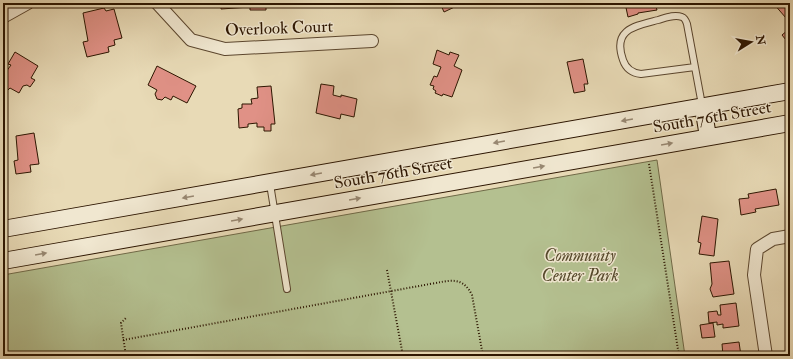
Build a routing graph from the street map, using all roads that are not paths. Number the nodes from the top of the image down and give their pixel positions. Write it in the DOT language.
graph roads {
  1 [pos="28,3"];
  2 [pos="157,3"];
  3 [pos="3,17"];
  4 [pos="372,41"];
  5 [pos="695,67"];
  6 [pos="790,91"];
  7 [pos="703,106"];
  8 [pos="790,123"];
  9 [pos="708,137"];
  10 [pos="269,182"];
  11 [pos="276,213"];
  12 [pos="3,229"];
  13 [pos="790,236"];
  14 [pos="3,261"];
  15 [pos="287,289"];
  16 [pos="766,356"];
  1 -- 3 [label="street"];
  2 -- 4 [label="street, Overlook Court"];
  5 -- 5 [label="lane"];
  5 -- 7 [label="lane"];
  6 -- 7 [label="main road, South 76th Street"];
  7 -- 9 [label="main road"];
  7 -- 10 [label="main road, South 76th Street, one-way"];
  8 -- 9 [label="main road, South 76th Street"];
  11 -- 9 [label="main road, South 76th Street, one-way"];
  10 -- 11 [label="lane"];
  10 -- 12 [label="main road, South 76th Street, one-way"];
  14 -- 11 [label="main road, South 76th Street, one-way"];
  11 -- 15 [label="lane"];
  13 -- 16 [label="street"];
}
